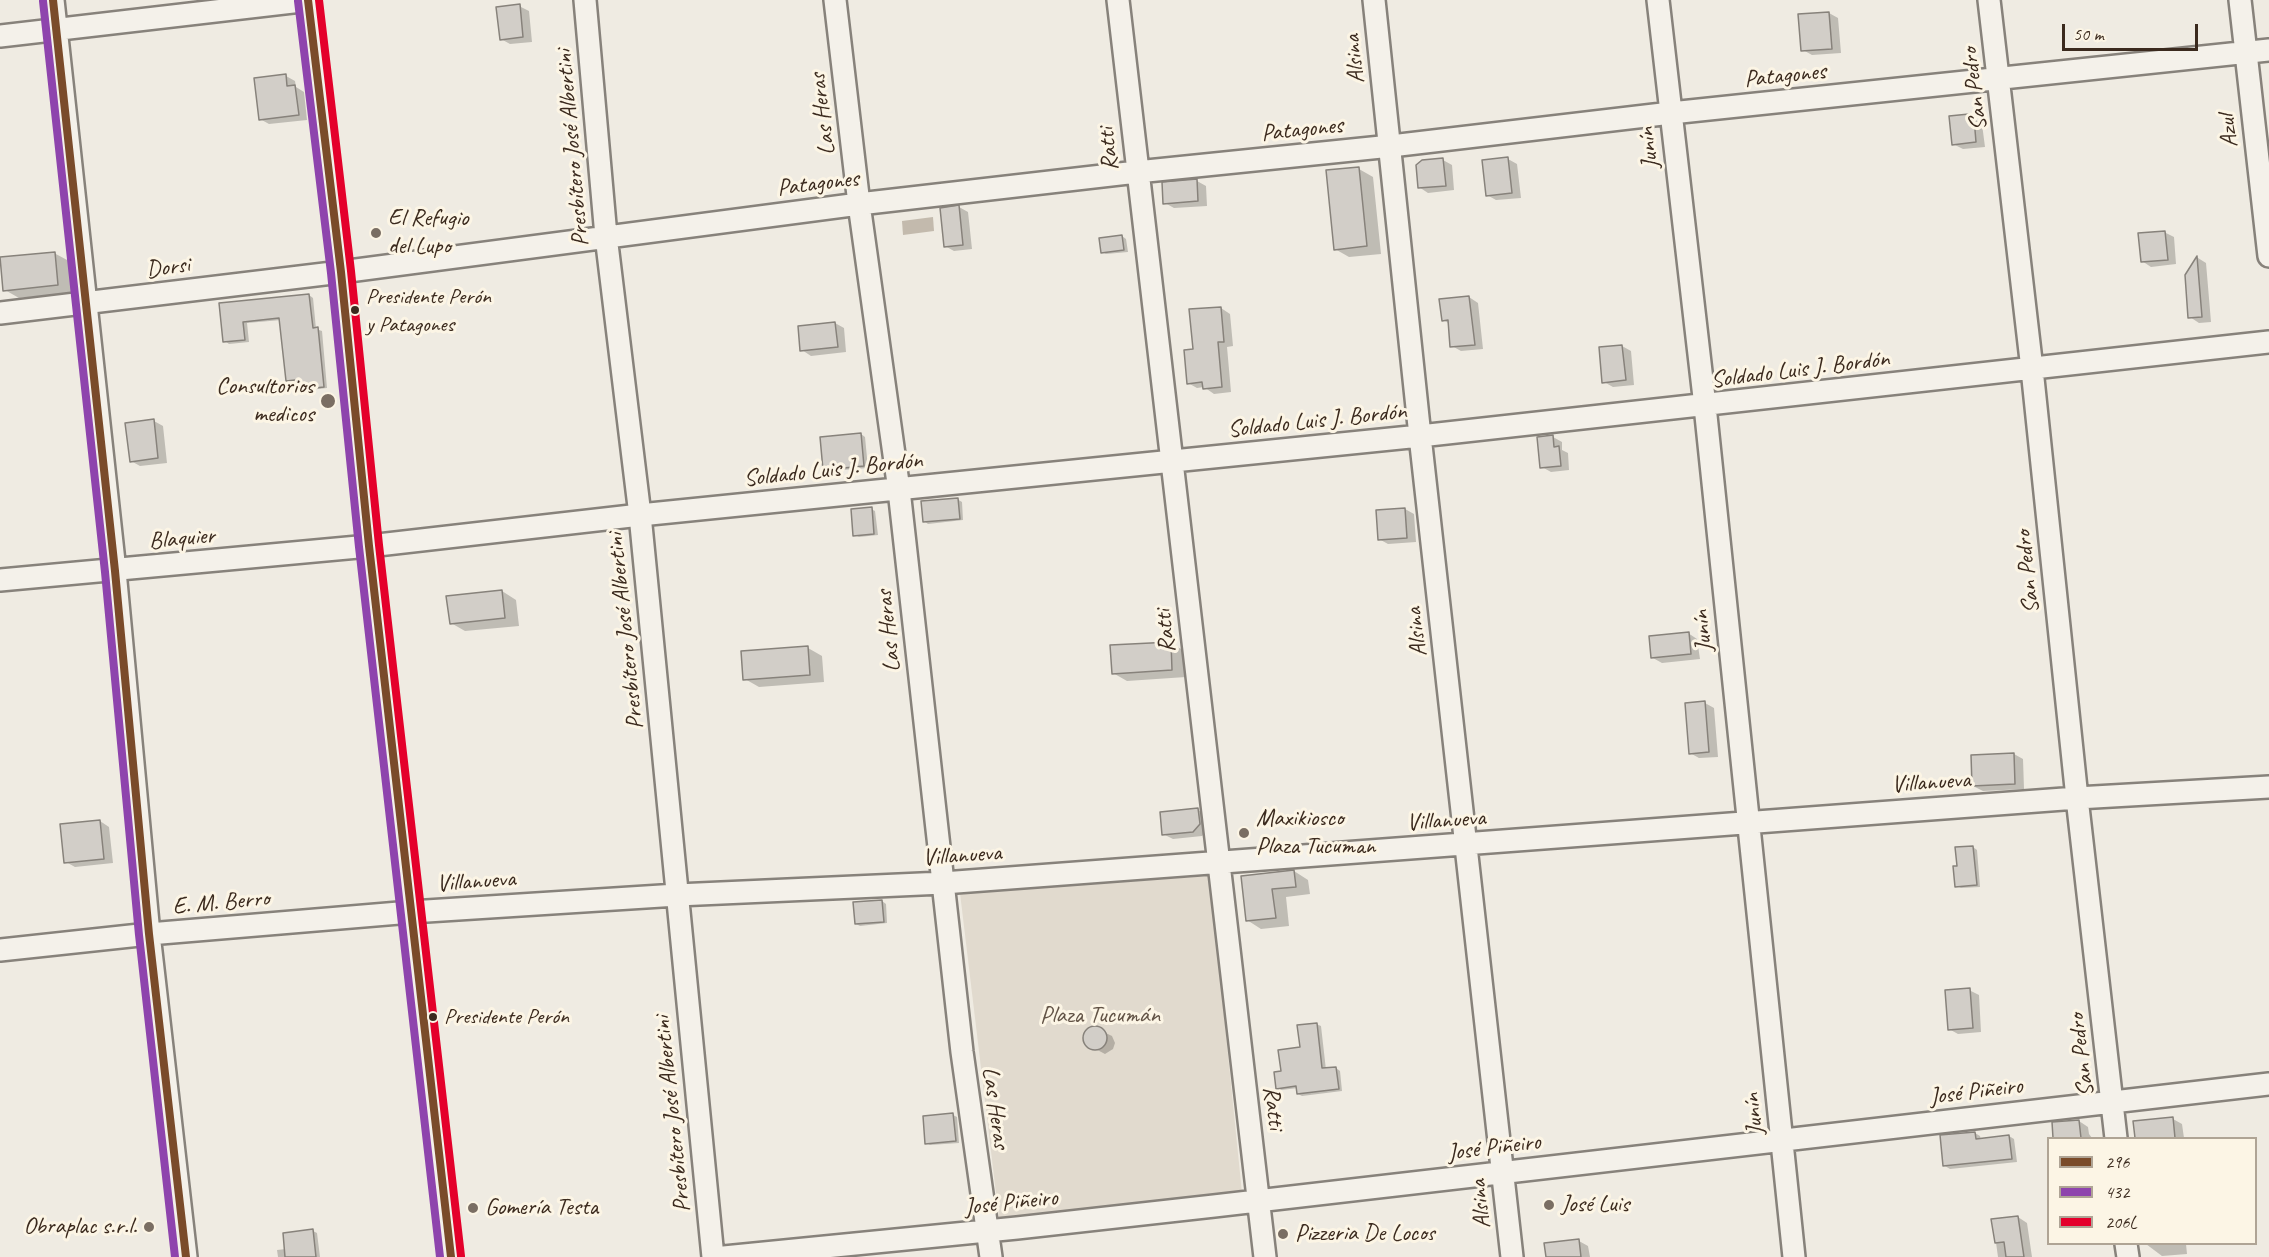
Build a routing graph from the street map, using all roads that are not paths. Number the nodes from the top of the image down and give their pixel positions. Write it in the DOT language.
graph roads {
  1 [pos="54,0"];
  2 [pos="309,0"];
  3 [pos="585,0"];
  4 [pos="835,0"];
  5 [pos="1118,0"];
  6 [pos="1374,0"];
  7 [pos="1658,0"];
  8 [pos="1989,0"];
  9 [pos="2240,0"];
  10 [pos="57,29"];
  11 [pos="0,36"];
  12 [pos="2269,50"];
  13 [pos="2246,53"];
  14 [pos="2000,79"];
  15 [pos="1671,113"];
  16 [pos="1391,146"];
  17 [pos="1137,172"];
  18 [pos="859,204"];
  19 [pos="606,236"];
  20 [pos="2269,256"];
  21 [pos="341,273"];
  22 [pos="86,303"];
  23 [pos="0,313"];
  24 [pos="2269,342"];
  25 [pos="2032,369"];
  26 [pos="1705,406"];
  27 [pos="1420,436"];
  28 [pos="1172,461"];
  29 [pos="899,490"];
  30 [pos="640,515"];
  31 [pos="369,546"];
  32 [pos="116,570"];
  33 [pos="0,580"];
  34 [pos="2269,787"];
  35 [pos="2077,798"];
  36 [pos="1749,822"];
  37 [pos="1467,845"];
  38 [pos="1217,862"];
  39 [pos="943,884"];
  40 [pos="677,895"];
  41 [pos="411,912"];
  42 [pos="149,934"];
  43 [pos="0,950"];
  44 [pos="2269,1084"];
  45 [pos="2113,1101"];
  46 [pos="2116,1137"];
  47 [pos="1782,1141"];
  48 [pos="1503,1172"];
  49 [pos="1259,1201"];
  50 [pos="987,1231"];
  51 [pos="186,1257"];
  52 [pos="451,1257"];
  53 [pos="713,1257"];
  54 [pos="724,1257"];
  55 [pos="991,1257"];
  56 [pos="1265,1257"];
  57 [pos="1512,1257"];
  58 [pos="1794,1257"];
  1 -- 10 [label="street"];
  2 -- 10 [label="street"];
  2 -- 21 [label="street"];
  3 -- 19 [label="street, Presbítero José Albertini"];
  4 -- 18 [label="street, Las Heras"];
  5 -- 17 [label="street, Ratti"];
  6 -- 16 [label="street, Alsina"];
  7 -- 15 [label="street, Junín"];
  8 -- 14 [label="street, San Pedro"];
  9 -- 13 [label="street, Azul"];
  10 -- 11 [label="street"];
  10 -- 22 [label="street"];
  12 -- 13 [label="street, Patagones"];
  13 -- 14 [label="street, Patagones"];
  13 -- 20 [label="street, Azul"];
  14 -- 15 [label="street, Patagones"];
  14 -- 25 [label="street, San Pedro"];
  15 -- 16 [label="street, Patagones"];
  15 -- 26 [label="street, Junín"];
  16 -- 17 [label="street, Patagones"];
  16 -- 27 [label="street, Alsina"];
  17 -- 18 [label="street, Patagones"];
  17 -- 28 [label="street, Ratti"];
  18 -- 19 [label="street, Patagones"];
  18 -- 29 [label="street, Las Heras"];
  19 -- 21 [label="street, Patagones"];
  19 -- 30 [label="street, Presbítero José Albertini"];
  21 -- 22 [label="street, Dorsi"];
  21 -- 31 [label="street"];
  22 -- 23 [label="street, Dorsi"];
  22 -- 32 [label="street"];
  24 -- 25 [label="street, Soldado Luis J. Bordón"];
  25 -- 26 [label="street, Soldado Luis J. Bordón"];
  25 -- 35 [label="street, San Pedro"];
  26 -- 27 [label="street, Soldado Luis J. Bordón"];
  26 -- 36 [label="street, Junín"];
  27 -- 28 [label="street, Soldado Luis J. Bordón"];
  27 -- 37 [label="street, Alsina"];
  28 -- 29 [label="street, Soldado Luis J. Bordón"];
  28 -- 38 [label="street, Ratti"];
  29 -- 30 [label="street, Soldado Luis J. Bordón"];
  29 -- 39 [label="street, Las Heras"];
  30 -- 31 [label="street, Soldado Luis J. Bordón"];
  30 -- 40 [label="street, Presbítero José Albertini"];
  31 -- 32 [label="street, Blaquier"];
  31 -- 41 [label="street"];
  32 -- 33 [label="street, Blaquier"];
  32 -- 42 [label="street"];
  34 -- 35 [label="street, Villanueva"];
  35 -- 36 [label="street, Villanueva"];
  35 -- 45 [label="street, San Pedro"];
  36 -- 37 [label="street, Villanueva"];
  36 -- 47 [label="street, Junín"];
  37 -- 38 [label="street, Villanueva"];
  37 -- 48 [label="street, Alsina"];
  38 -- 39 [label="street, Villanueva"];
  38 -- 49 [label="street, Ratti"];
  39 -- 40 [label="street, Villanueva"];
  39 -- 50 [label="street, Las Heras"];
  40 -- 41 [label="street, Villanueva"];
  40 -- 53 [label="street, Presbítero José Albertini"];
  41 -- 42 [label="street, E. M. Berro"];
  41 -- 52 [label="street"];
  42 -- 43 [label="street, E. M. Berro"];
  42 -- 51 [label="street"];
  44 -- 45 [label="street, José Piñeiro"];
  45 -- 46 [label="street, San Pedro"];
  45 -- 47 [label="street, José Piñeiro"];
  47 -- 48 [label="street, José Piñeiro"];
  47 -- 58 [label="street, Junín"];
  48 -- 49 [label="street, José Piñeiro"];
  48 -- 57 [label="street, Alsina"];
  49 -- 50 [label="street, José Piñeiro"];
  49 -- 56 [label="street, Ratti"];
  50 -- 54 [label="street, José Piñeiro"];
  50 -- 55 [label="street, Las Heras"];
}
